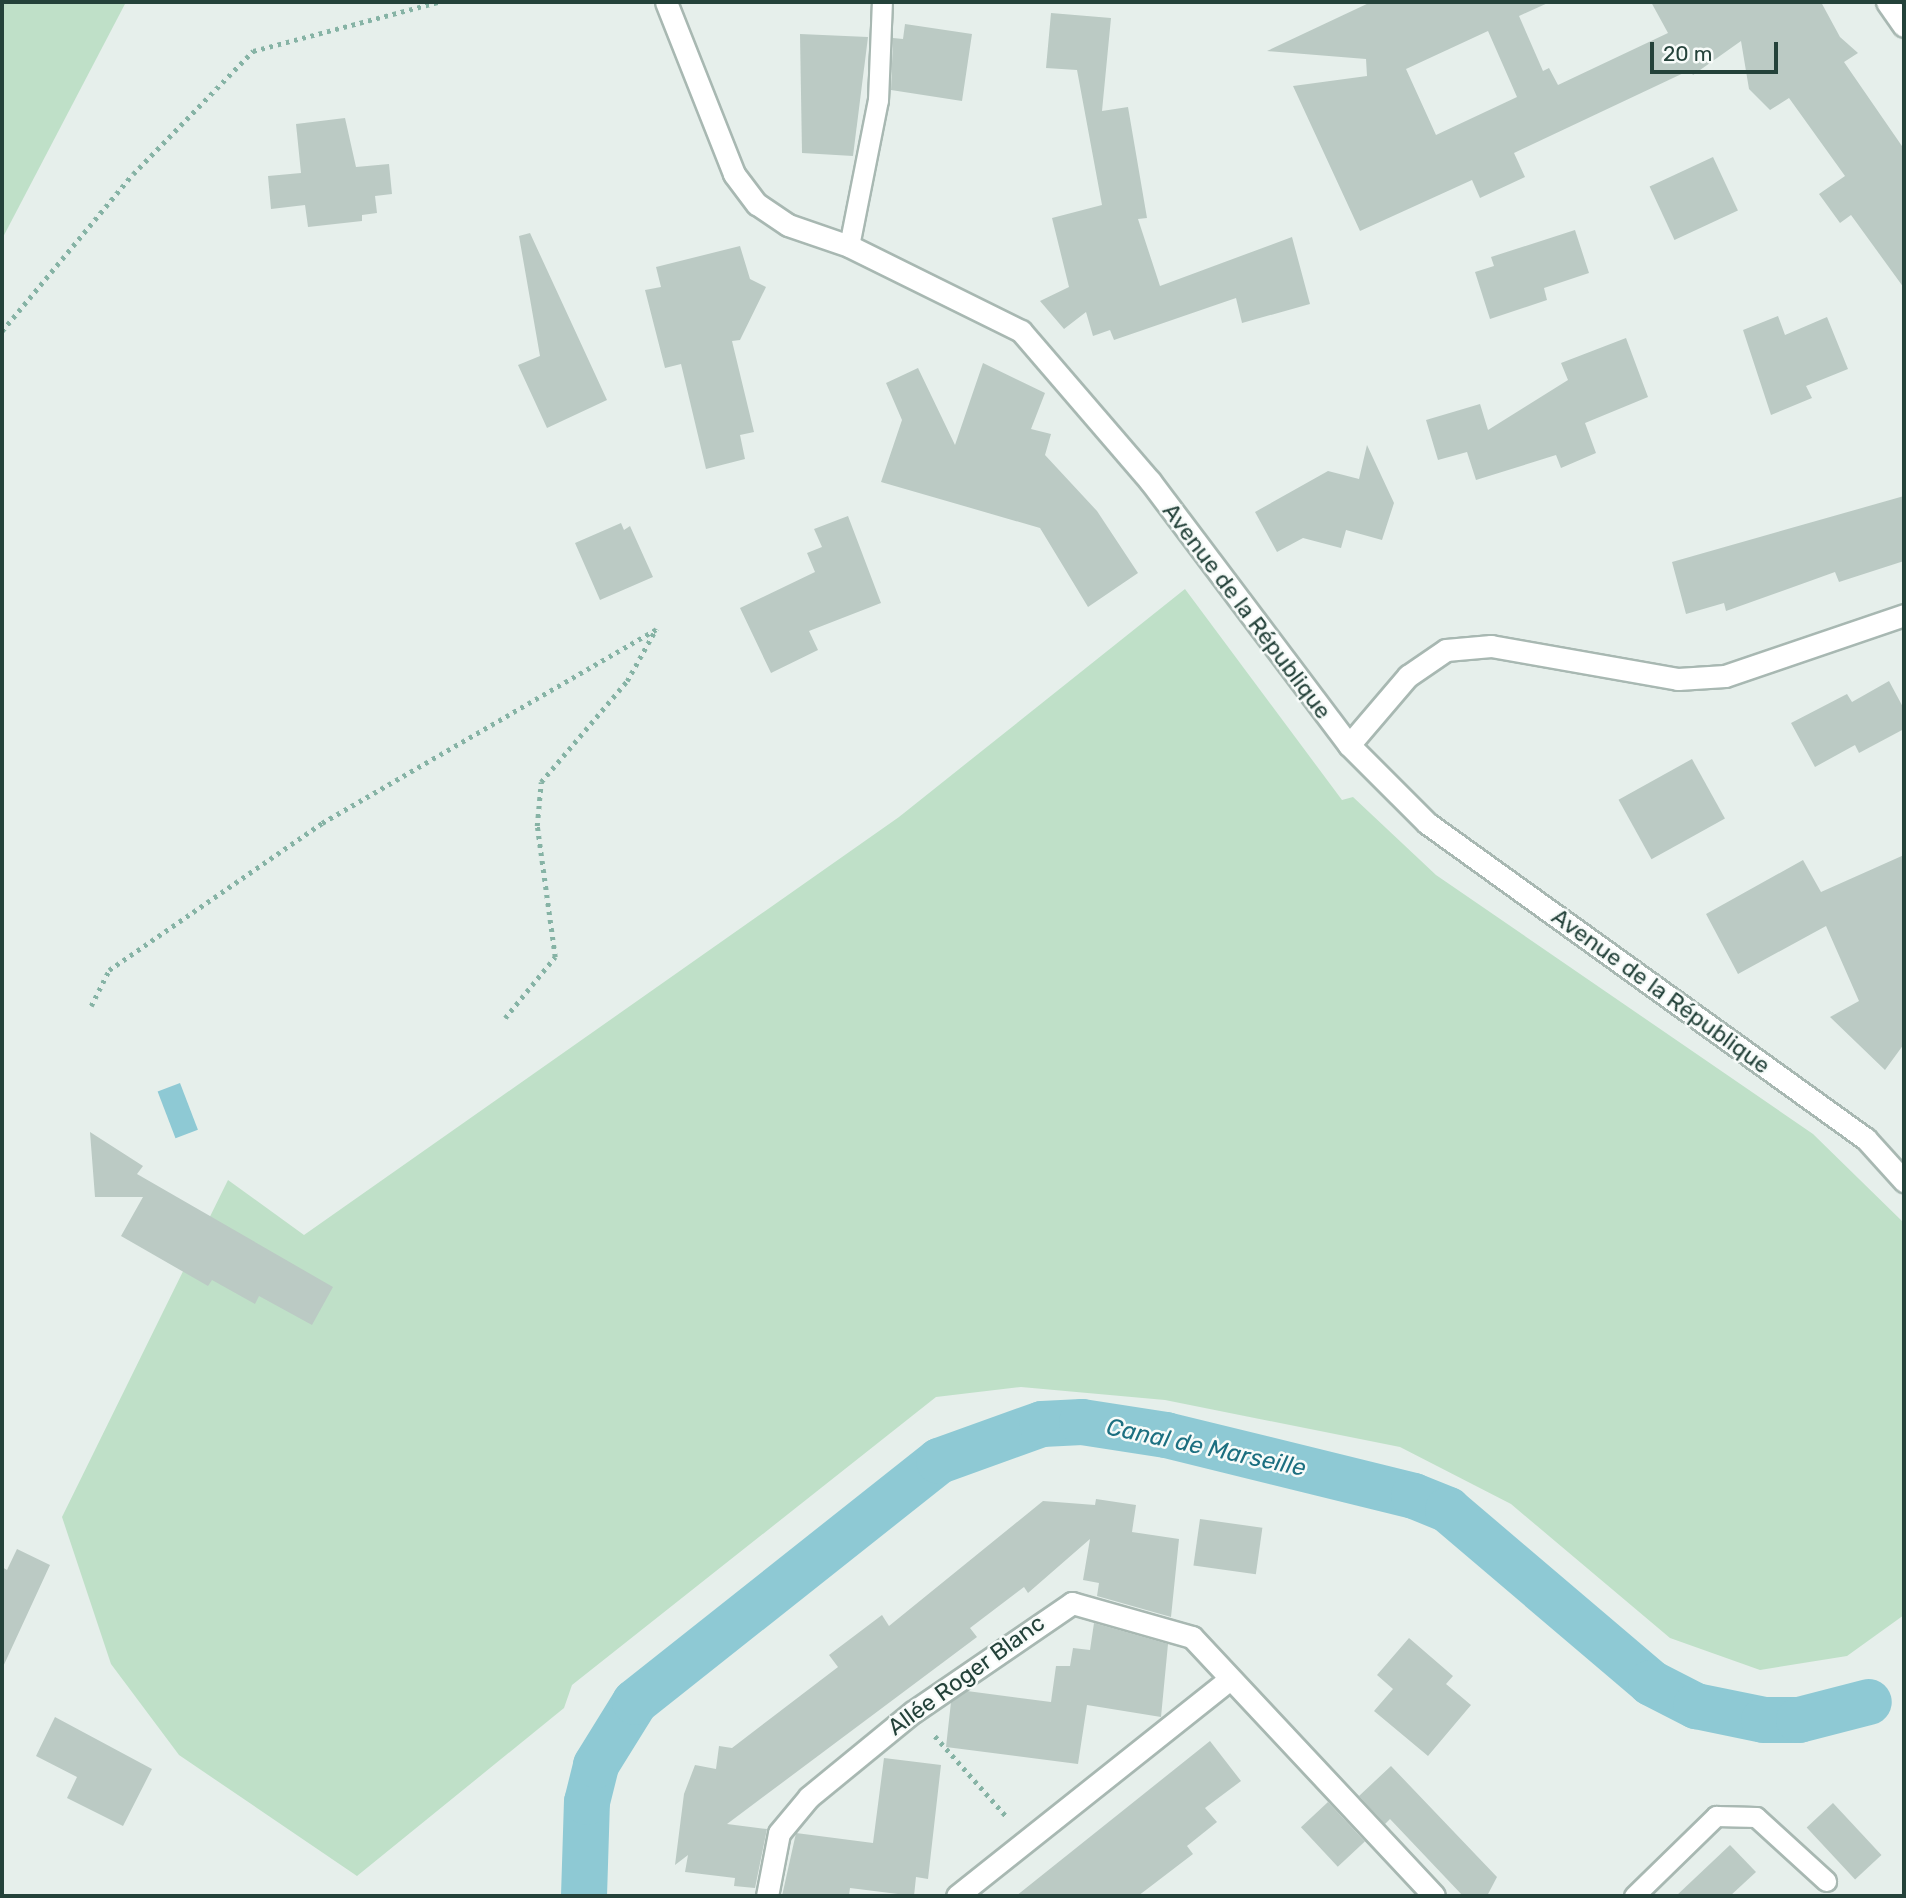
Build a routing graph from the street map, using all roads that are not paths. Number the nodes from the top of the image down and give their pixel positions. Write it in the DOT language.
graph roads {
  1 [pos="666,2"];
  2 [pos="882,2"];
  3 [pos="1887,2"];
  4 [pos="1904,26"];
  5 [pos="849,246"];
  6 [pos="1904,615"];
  7 [pos="1349,745"];
  8 [pos="1904,1181"];
  9 [pos="1230,1679"];
  10 [pos="1826,1881"];
  11 [pos="767,1896"];
  12 [pos="957,1896"];
  13 [pos="1434,1896"];
  14 [pos="1633,1896"];
  1 -- 5 [label="street, Avenue de la République"];
  2 -- 5 [label="lane"];
  3 -- 4 [label="street"];
  5 -- 7 [label="street, Avenue de la République"];
  6 -- 7 [label="street"];
  7 -- 8 [label="street, Avenue de la République"];
  9 -- 11 [label="street, Allée Roger Blanc"];
  9 -- 12 [label="street"];
  9 -- 13 [label="street, Allée Roger Blanc"];
  10 -- 14 [label="lane"];
}
